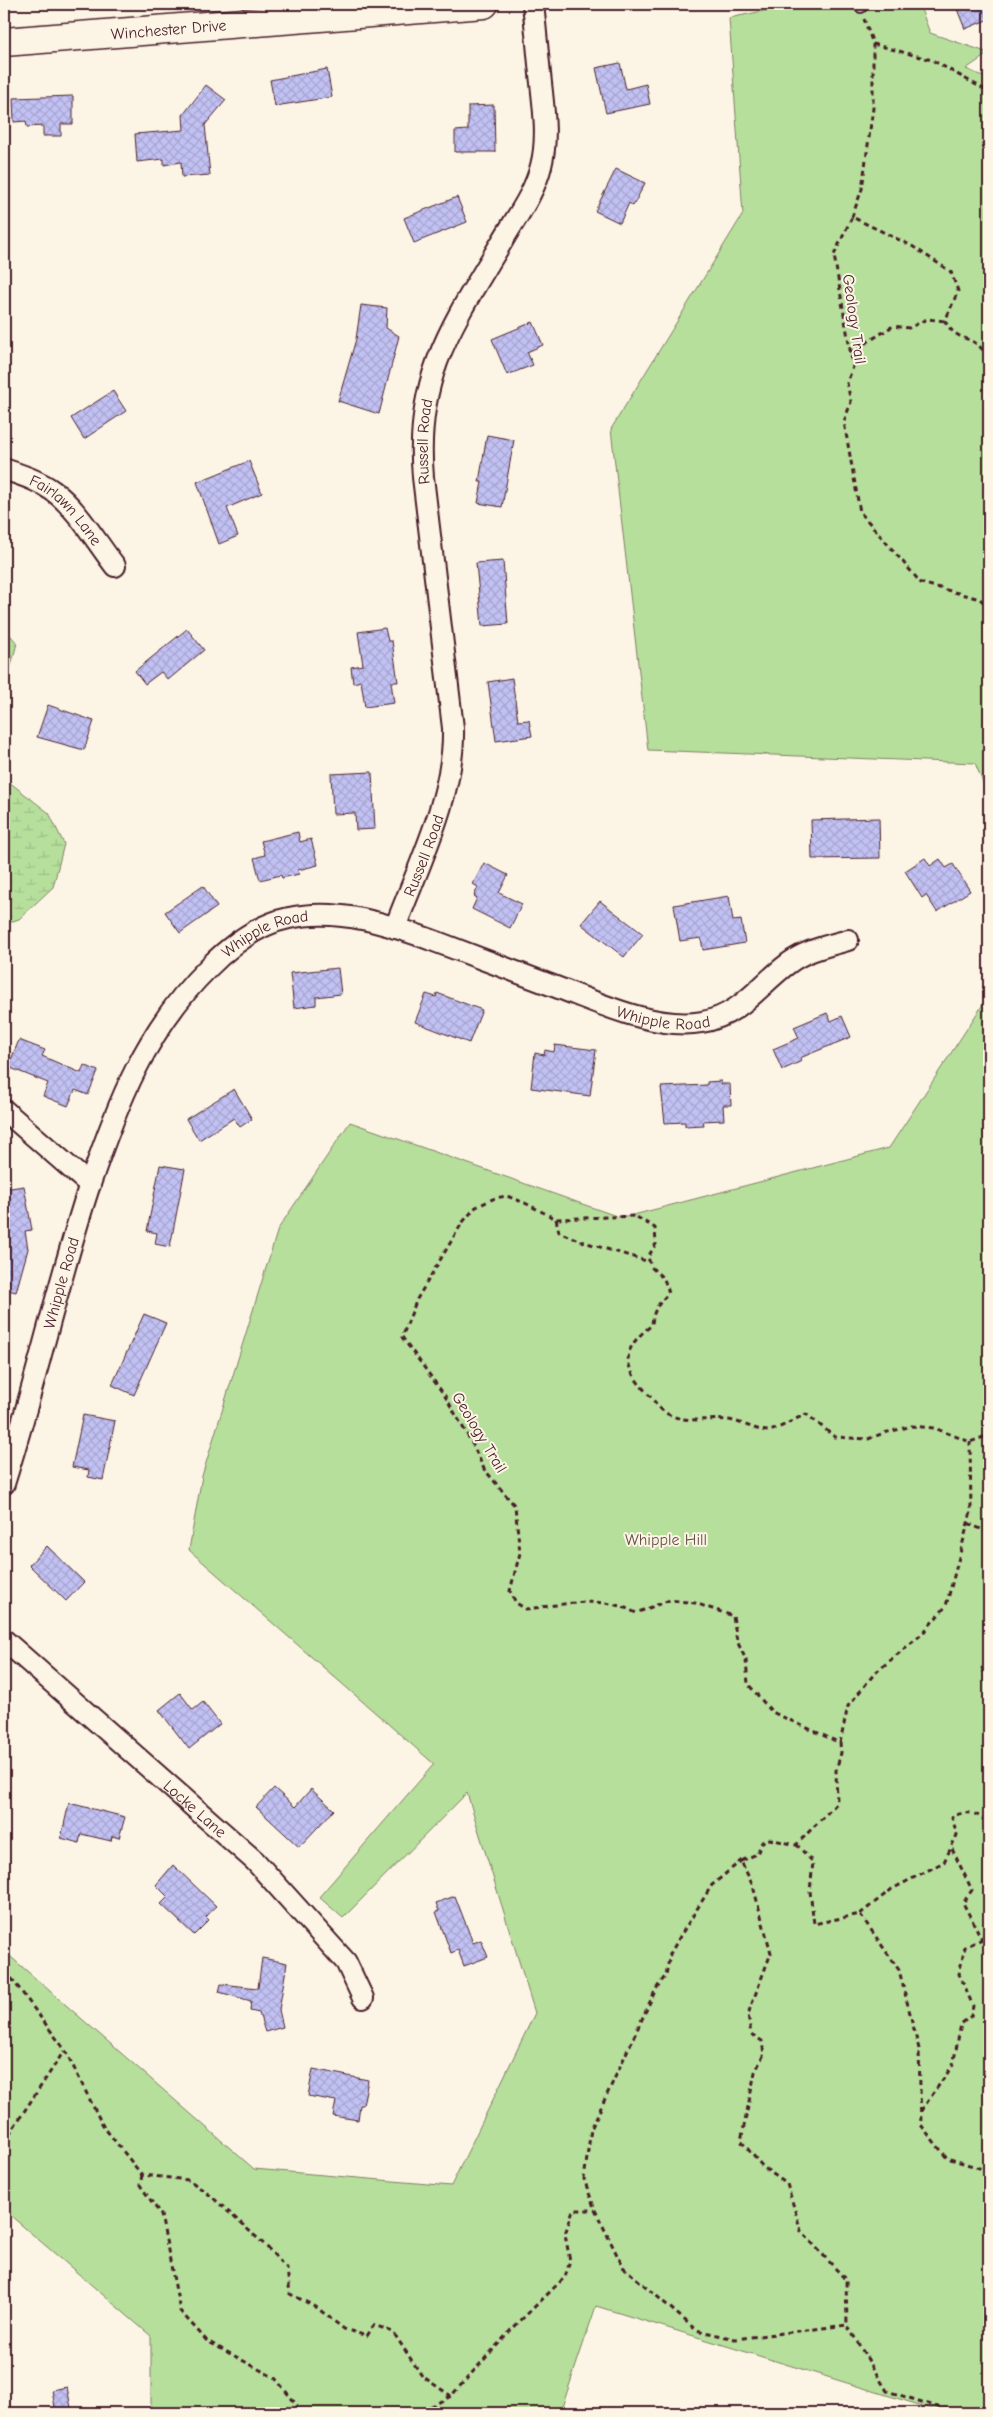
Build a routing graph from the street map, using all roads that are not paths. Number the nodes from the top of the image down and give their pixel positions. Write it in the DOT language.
graph roads {
  1 [pos="484,4"];
  2 [pos="533,4"];
  3 [pos="4,42"];
  4 [pos="4,469"];
  5 [pos="115,566"];
  6 [pos="395,928"];
  7 [pos="848,940"];
  8 [pos="4,1110"];
  9 [pos="90,1184"];
  10 [pos="4,1484"];
  11 [pos="4,1640"];
  12 [pos="363,1998"];
  1 -- 3 [label="street, Winchester Drive"];
  2 -- 6 [label="street, Russell Road"];
  4 -- 5 [label="street, Fairlawn Lane"];
  6 -- 7 [label="street, Whipple Road"];
  6 -- 9 [label="street, Whipple Road"];
  8 -- 9 [label="street"];
  9 -- 10 [label="street, Whipple Road"];
  11 -- 12 [label="street, Locke Lane"];
}
